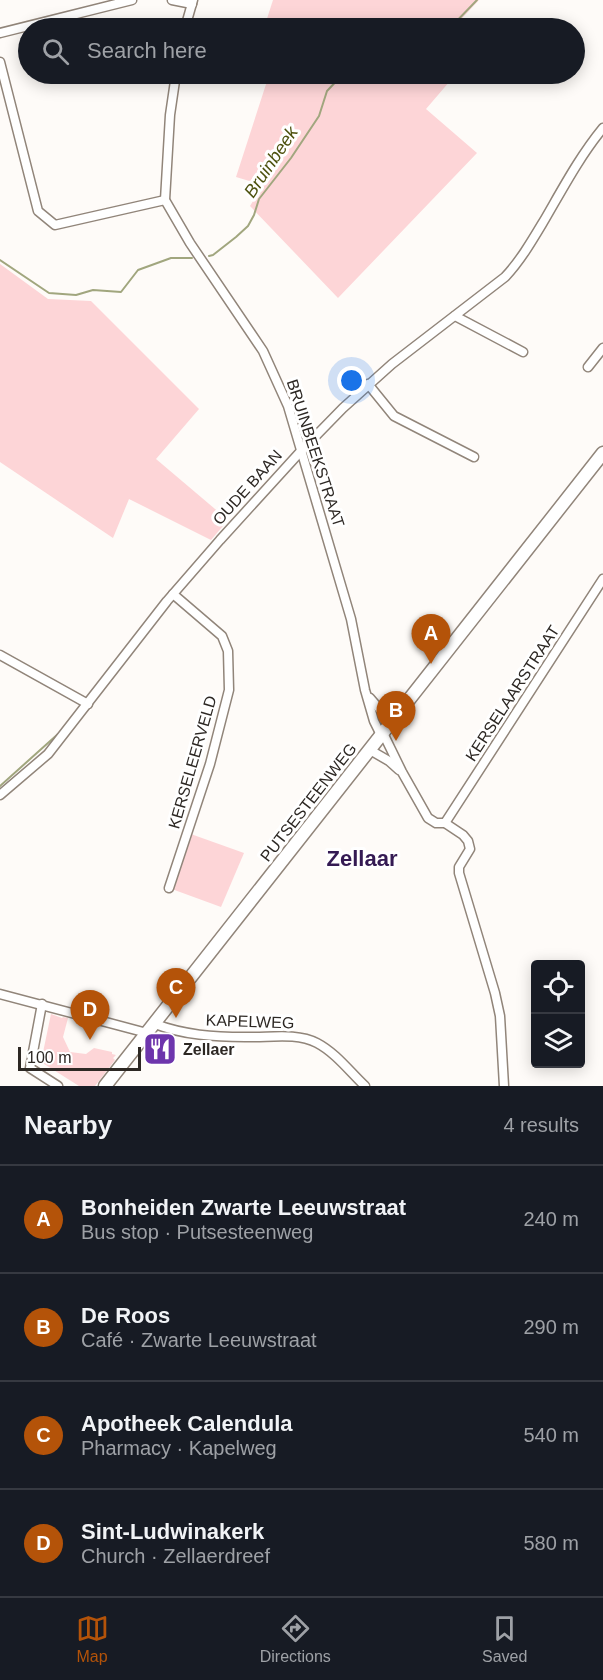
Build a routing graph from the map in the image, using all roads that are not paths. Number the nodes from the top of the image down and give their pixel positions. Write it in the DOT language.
graph roads {
  1 [pos="132,0"];
  2 [pos="172,0"];
  3 [pos="192,2"];
  4 [pos="60,18"];
  5 [pos="188,18"];
  6 [pos="18,28"];
  7 [pos="0,33"];
  8 [pos="0,62"];
  9 [pos="175,84"];
  10 [pos="603,128"];
  11 [pos="165,200"];
  12 [pos="455,316"];
  13 [pos="603,348"];
  14 [pos="523,352"];
  15 [pos="588,367"];
  16 [pos="368,384"];
  17 [pos="301,451"];
  18 [pos="603,453"];
  19 [pos="474,457"];
  20 [pos="603,579"];
  21 [pos="173,594"];
  22 [pos="0,656"];
  23 [pos="365,690"];
  24 [pos="88,704"];
  25 [pos="393,721"];
  26 [pos="382,734"];
  27 [pos="370,750"];
  28 [pos="402,772"];
  29 [pos="0,795"];
  30 [pos="445,824"];
  31 [pos="169,888"];
  32 [pos="0,994"];
  33 [pos="42,1004"];
  34 [pos="151,1028"];
  35 [pos="58,1086"];
  36 [pos="105,1086"];
  37 [pos="365,1086"];
  38 [pos="504,1086"];
  1 -- 4 [label="street"];
  2 -- 3 [label="street"];
  3 -- 5 [label="street"];
  6 -- 7 [label="street"];
  8 -- 11 [label="street"];
  9 -- 11 [label="street"];
  10 -- 12 [label="street, OUDE BAAN"];
  11 -- 17 [label="street, BRUINBEEKSTRAAT"];
  12 -- 14 [label="street"];
  12 -- 16 [label="street, OUDE BAAN"];
  13 -- 15 [label="street"];
  16 -- 17 [label="street, OUDE BAAN"];
  16 -- 19 [label="street"];
  17 -- 21 [label="street, OUDE BAAN"];
  17 -- 23 [label="street, BRUINBEEKSTRAAT"];
  18 -- 25 [label="main road, PUTSESTEENWEG"];
  20 -- 30 [label="street, KERSELAARSTRAAT"];
  21 -- 24 [label="street, OUDE BAAN"];
  21 -- 31 [label="street, KERSELEERVELD"];
  22 -- 24 [label="street"];
  23 -- 25 [label="street, BRUINBEEKSTRAAT"];
  23 -- 26 [label="street, BRUINBEEKSTRAAT"];
  24 -- 29 [label="street, OUDE BAAN"];
  25 -- 26 [label="main road, PUTSESTEENWEG"];
  26 -- 27 [label="main road, PUTSESTEENWEG"];
  26 -- 28 [label="street, BRUINBEEKSTRAAT"];
  27 -- 28 [label="street"];
  27 -- 34 [label="main road, PUTSESTEENWEG"];
  28 -- 30 [label="street, BRUINBEEKSTRAAT"];
  30 -- 38 [label="street, BRUINBEEKSTRAAT"];
  32 -- 33 [label="street, KAPELWEG"];
  33 -- 34 [label="street, KAPELWEG"];
  33 -- 35 [label="street"];
  34 -- 36 [label="main road, PUTSESTEENWEG"];
  34 -- 37 [label="street, KAPELWEG"];
}
